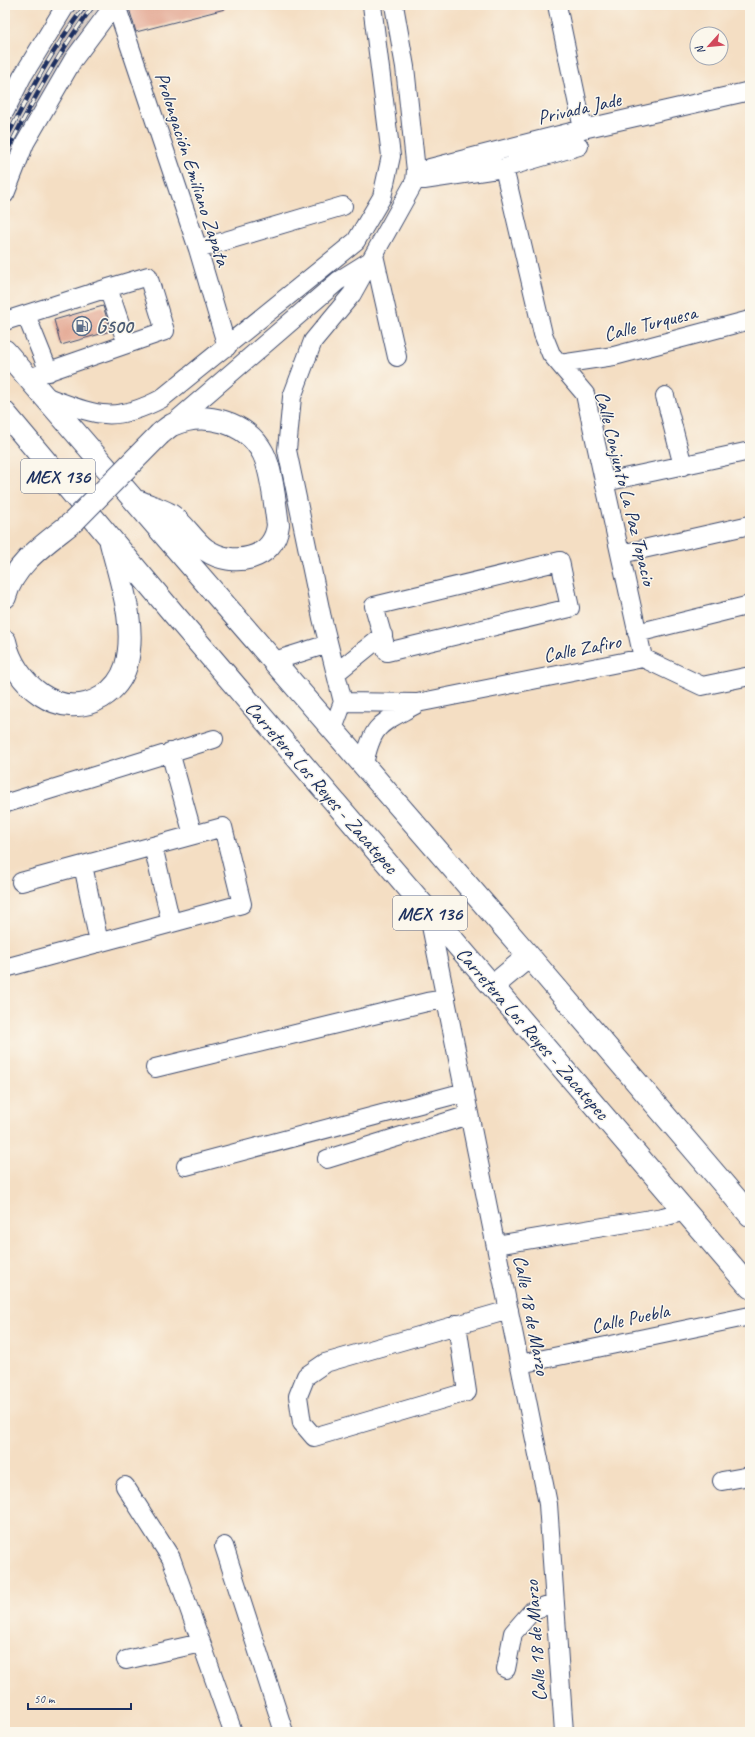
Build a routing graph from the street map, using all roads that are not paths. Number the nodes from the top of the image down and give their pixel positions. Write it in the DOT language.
graph roads {
  1 [pos="66,5"];
  2 [pos="115,5"];
  3 [pos="362,5"];
  4 [pos="372,5"];
  5 [pos="394,5"];
  6 [pos="557,5"];
  7 [pos="375,38"];
  8 [pos="750,91"];
  9 [pos="5,111"];
  10 [pos="583,129"];
  11 [pos="579,146"];
  12 [pos="504,168"];
  13 [pos="422,180"];
  14 [pos="5,194"];
  15 [pos="382,197"];
  16 [pos="343,206"];
  17 [pos="401,206"];
  18 [pos="198,249"];
  19 [pos="372,258"];
  20 [pos="108,288"];
  21 [pos="26,315"];
  22 [pos="750,320"];
  23 [pos="5,321"];
  24 [pos="127,344"];
  25 [pos="227,347"];
  26 [pos="5,351"];
  27 [pos="398,357"];
  28 [pos="560,364"];
  29 [pos="49,372"];
  30 [pos="28,378"];
  31 [pos="44,396"];
  32 [pos="665,396"];
  33 [pos="8,418"];
  34 [pos="166,430"];
  35 [pos="750,451"];
  36 [pos="683,466"];
  37 [pos="605,482"];
  38 [pos="136,501"];
  39 [pos="750,525"];
  40 [pos="110,538"];
  41 [pos="621,554"];
  42 [pos="5,597"];
  43 [pos="750,604"];
  44 [pos="637,633"];
  45 [pos="382,636"];
  46 [pos="5,641"];
  47 [pos="328,644"];
  48 [pos="643,658"];
  49 [pos="274,661"];
  50 [pos="336,673"];
  51 [pos="750,676"];
  52 [pos="343,702"];
  53 [pos="417,703"];
  54 [pos="333,729"];
  55 [pos="214,739"];
  56 [pos="170,752"];
  57 [pos="364,764"];
  58 [pos="7,803"];
  59 [pos="194,835"];
  60 [pos="153,846"];
  61 [pos="83,865"];
  62 [pos="21,882"];
  63 [pos="428,911"];
  64 [pos="171,923"];
  65 [pos="99,943"];
  66 [pos="530,956"];
  67 [pos="5,968"];
  68 [pos="492,986"];
  69 [pos="446,999"];
  70 [pos="156,1068"];
  71 [pos="465,1092"];
  72 [pos="469,1115"];
  73 [pos="327,1159"];
  74 [pos="186,1166"];
  75 [pos="746,1204"];
  76 [pos="685,1211"];
  77 [pos="496,1245"];
  78 [pos="750,1287"];
  79 [pos="509,1310"];
  80 [pos="750,1316"];
  81 [pos="457,1324"];
  82 [pos="520,1364"];
  83 [pos="750,1476"];
  84 [pos="722,1481"];
  85 [pos="125,1486"];
  86 [pos="224,1546"];
  87 [pos="554,1603"];
  88 [pos="201,1643"];
  89 [pos="126,1660"];
  90 [pos="506,1669"];
  91 [pos="233,1732"];
  92 [pos="284,1732"];
  93 [pos="564,1732"];
  1 -- 9 [label="street"];
  2 -- 14 [label="street"];
  2 -- 18 [label="street, Prolongación Emiliano Zapata"];
  3 -- 7 [label="street"];
  4 -- 7 [label="street"];
  5 -- 13 [label="street"];
  6 -- 10 [label="street"];
  7 -- 15 [label="street"];
  8 -- 10 [label="street, Privada Jade"];
  10 -- 13 [label="street, Privada Jade"];
  11 -- 12 [label="street"];
  12 -- 13 [label="street"];
  12 -- 28 [label="street, Calle Conjunto La Paz Topacio"];
  13 -- 17 [label="street"];
  15 -- 17 [label="street"];
  15 -- 25 [label="street"];
  16 -- 18 [label="street"];
  17 -- 19 [label="street"];
  18 -- 25 [label="street, Prolongación Emiliano Zapata"];
  19 -- 27 [label="street"];
  19 -- 34 [label="street"];
  19 -- 47 [label="street"];
  20 -- 21 [label="street"];
  20 -- 24 [label="street"];
  20 -- 24 [label="street"];
  21 -- 23 [label="street"];
  21 -- 29 [label="street"];
  22 -- 28 [label="street, Calle Turquesa"];
  24 -- 29 [label="street"];
  25 -- 31 [label="street"];
  26 -- 30 [label="main road, MEX 136"];
  28 -- 37 [label="street, Calle Conjunto La Paz Topacio"];
  29 -- 30 [label="street"];
  30 -- 31 [label="main road, MEX 136"];
  31 -- 38 [label="main road, MEX 136"];
  32 -- 36 [label="street"];
  33 -- 40 [label="main road, Carretera Los Reyes - Zacatepec / MEX 136"];
  34 -- 38 [label="main road"];
  34 -- 42 [label="main road, bridge"];
  35 -- 36 [label="street"];
  36 -- 37 [label="street"];
  37 -- 41 [label="street, Calle Conjunto La Paz Topacio"];
  38 -- 49 [label="main road, MEX 136"];
  39 -- 41 [label="street"];
  40 -- 46 [label="main road"];
  40 -- 63 [label="main road, Carretera Los Reyes - Zacatepec / MEX 136"];
  41 -- 44 [label="street, Calle Conjunto La Paz Topacio"];
  43 -- 44 [label="street"];
  44 -- 48 [label="street, Calle Conjunto La Paz Topacio"];
  45 -- 45 [label="street"];
  45 -- 50 [label="street"];
  47 -- 49 [label="street"];
  47 -- 50 [label="street"];
  48 -- 51 [label="street, Calle Zafiro"];
  48 -- 53 [label="street, Calle Zafiro"];
  49 -- 54 [label="main road, MEX 136"];
  50 -- 52 [label="street"];
  52 -- 53 [label="street, Calle Zafiro"];
  52 -- 54 [label="street"];
  53 -- 57 [label="street, Calle Zafiro"];
  54 -- 57 [label="main road, MEX 136"];
  55 -- 56 [label="street"];
  56 -- 58 [label="street"];
  56 -- 59 [label="street"];
  57 -- 66 [label="main road, MEX 136"];
  59 -- 60 [label="street"];
  59 -- 64 [label="street"];
  60 -- 61 [label="street"];
  60 -- 64 [label="street"];
  61 -- 62 [label="street"];
  61 -- 65 [label="street"];
  63 -- 68 [label="main road, Carretera Los Reyes - Zacatepec / MEX 136"];
  63 -- 69 [label="street, Calle 18 de Marzo"];
  64 -- 65 [label="street"];
  65 -- 67 [label="street"];
  66 -- 68 [label="main road"];
  66 -- 75 [label="main road, MEX 136"];
  68 -- 76 [label="main road, Carretera Los Reyes - Zacatepec / MEX 136"];
  69 -- 70 [label="street"];
  69 -- 71 [label="street, Calle 18 de Marzo"];
  71 -- 72 [label="street, Calle 18 de Marzo"];
  71 -- 74 [label="street"];
  72 -- 73 [label="street"];
  72 -- 77 [label="street, Calle 18 de Marzo"];
  76 -- 77 [label="street"];
  76 -- 78 [label="main road, Carretera Los Reyes - Zacatepec / MEX 136"];
  77 -- 79 [label="street, Calle 18 de Marzo"];
  79 -- 81 [label="street"];
  79 -- 82 [label="street, Calle 18 de Marzo"];
  80 -- 82 [label="street, Calle Puebla"];
  81 -- 81 [label="street"];
  82 -- 87 [label="street, Calle 18 de Marzo"];
  83 -- 84 [label="street"];
  85 -- 88 [label="street"];
  86 -- 92 [label="street"];
  87 -- 90 [label="street"];
  87 -- 93 [label="street, Calle 18 de Marzo"];
  88 -- 89 [label="street"];
  88 -- 91 [label="street"];
}
